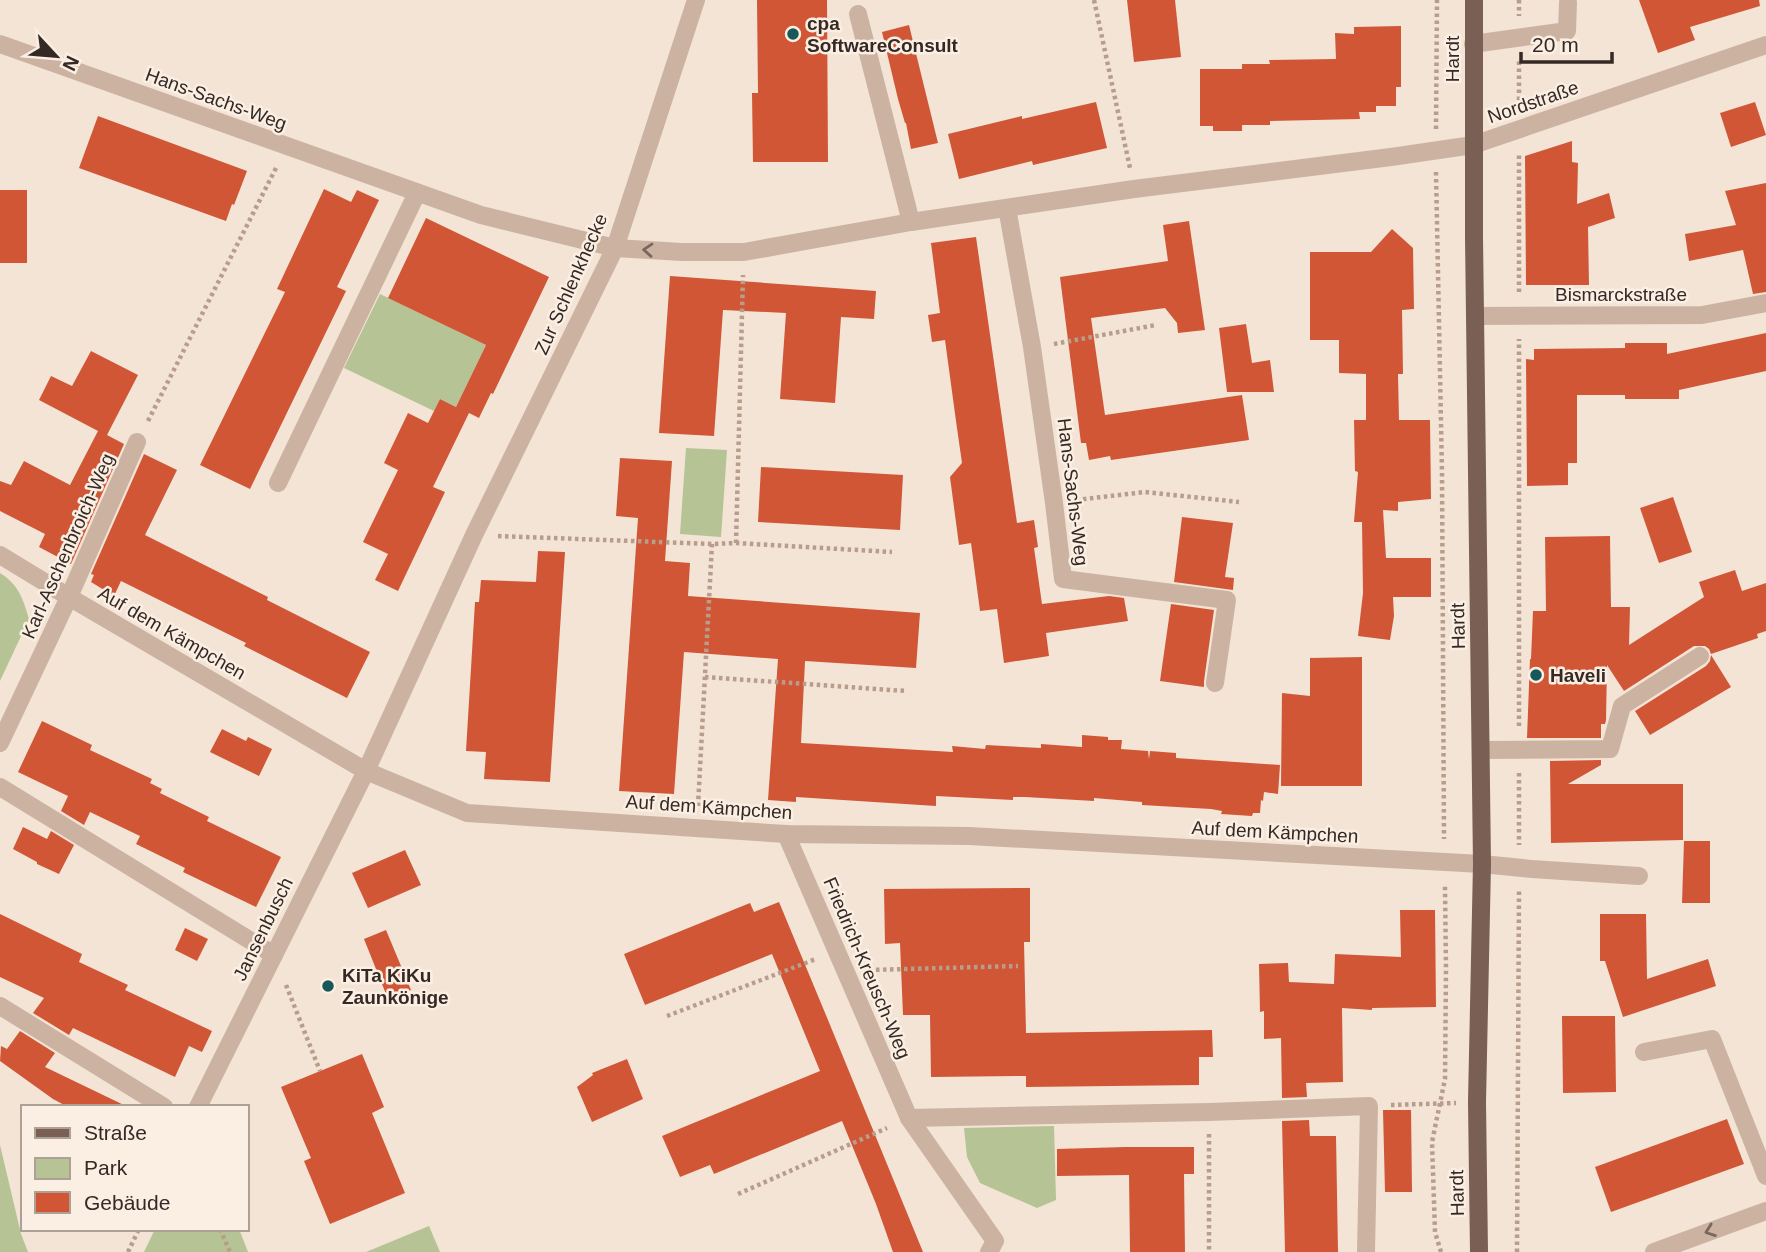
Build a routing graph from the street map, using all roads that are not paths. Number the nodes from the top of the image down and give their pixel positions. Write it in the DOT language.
graph roads {
  1 [pos="696,0"];
  2 [pos="1474,0"];
  3 [pos="1568,3"];
  4 [pos="858,15"];
  5 [pos="0,44"];
  6 [pos="1473,44"];
  7 [pos="1766,45"];
  8 [pos="1473,145"];
  9 [pos="417,192"];
  10 [pos="1007,208"];
  11 [pos="911,222"];
  12 [pos="615,248"];
  13 [pos="1766,303"];
  14 [pos="1475,316"];
  15 [pos="137,442"];
  16 [pos="278,484"];
  17 [pos="0,555"];
  18 [pos="69,597"];
  19 [pos="1700,656"];
  20 [pos="1215,682"];
  21 [pos="0,743"];
  22 [pos="1480,750"];
  23 [pos="366,771"];
  24 [pos="0,787"];
  25 [pos="786,834"];
  26 [pos="1482,864"];
  27 [pos="1639,876"];
  28 [pos="274,954"];
  29 [pos="0,1006"];
  30 [pos="1644,1052"];
  31 [pos="161,1105"];
  32 [pos="199,1105"];
  33 [pos="909,1118"];
  34 [pos="1766,1176"];
  35 [pos="1766,1211"];
  36 [pos="989,1252"];
  37 [pos="1366,1252"];
  38 [pos="1479,1252"];
  39 [pos="1654,1252"];
  1 -- 12 [label="street, Zur Schlenkhecke"];
  2 -- 6 [label="main road, Hardt"];
  3 -- 6 [label="street"];
  4 -- 11 [label="street"];
  5 -- 9 [label="street, Hans-Sachs-Weg"];
  6 -- 8 [label="main road, Hardt"];
  7 -- 8 [label="street, Nordstraße"];
  8 -- 10 [label="street, Hans-Sachs-Weg"];
  8 -- 14 [label="main road, Hardt"];
  9 -- 12 [label="street, Hans-Sachs-Weg"];
  9 -- 16 [label="street"];
  10 -- 11 [label="street, Hans-Sachs-Weg"];
  10 -- 20 [label="street, Hans-Sachs-Weg"];
  11 -- 12 [label="street, Hans-Sachs-Weg, one-way"];
  12 -- 23 [label="street, Zur Schlenkhecke"];
  13 -- 14 [label="street, Bismarckstraße"];
  14 -- 22 [label="main road, Hardt"];
  15 -- 18 [label="street, Karl-Aschenbroich-Weg"];
  17 -- 18 [label="street, Auf dem Kämpchen"];
  18 -- 21 [label="street, Karl-Aschenbroich-Weg"];
  18 -- 23 [label="street, Auf dem Kämpchen"];
  19 -- 22 [label="street"];
  22 -- 26 [label="main road, Hardt"];
  23 -- 25 [label="street, Auf dem Kämpchen"];
  23 -- 28 [label="street, Jansenbusch"];
  24 -- 28 [label="street"];
  25 -- 26 [label="street, Auf dem Kämpchen"];
  25 -- 33 [label="street, Friedrich-Kreusch-Weg"];
  26 -- 27 [label="street, Auf dem Kämpchen"];
  26 -- 38 [label="main road, Hardt"];
  28 -- 32 [label="street, Jansenbusch"];
  29 -- 31 [label="street"];
  30 -- 34 [label="street"];
  33 -- 36 [label="street, Friedrich-Kreusch-Weg"];
  33 -- 37 [label="street"];
  35 -- 39 [label="street, one-way"];
}
